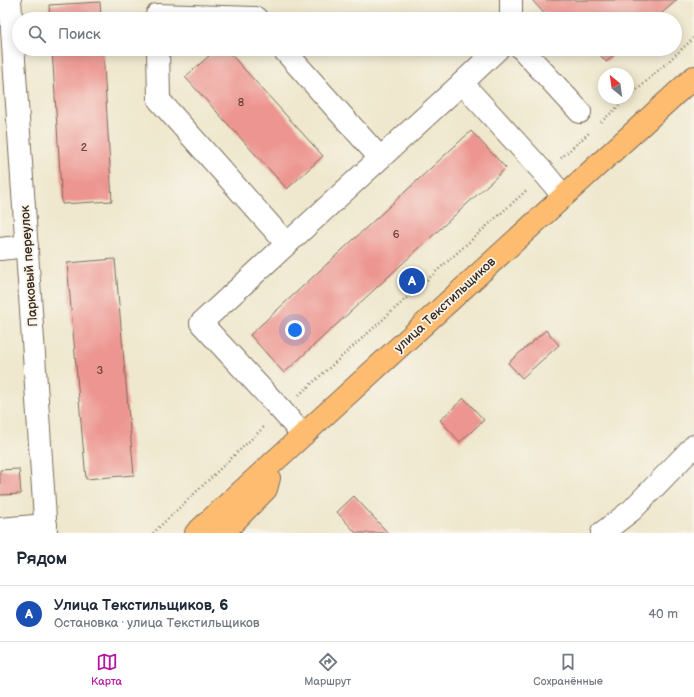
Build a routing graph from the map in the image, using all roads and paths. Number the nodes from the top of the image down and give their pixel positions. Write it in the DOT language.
graph roads {
  1 [pos="10,0"];
  2 [pos="511,0"];
  3 [pos="157,11"];
  4 [pos="171,12"];
  5 [pos="511,12"];
  6 [pos="12,29"];
  7 [pos="694,38"];
  8 [pos="682,49"];
  9 [pos="14,56"];
  10 [pos="158,56"];
  11 [pos="289,56"];
  12 [pos="491,56"];
  13 [pos="528,56"];
  14 [pos="674,56"];
  15 [pos="694,77"];
  16 [pos="462,83"];
  17 [pos="634,93"];
  18 [pos="621,104"];
  19 [pos="580,112"];
  20 [pos="600,123"];
  21 [pos="595,128"];
  22 [pos="380,158"];
  23 [pos="545,174"];
  24 [pos="563,196"];
  25 [pos="287,244"];
  26 [pos="27,246"];
  27 [pos="0,249"];
  28 [pos="282,410"];
  29 [pos="303,435"];
  30 [pos="694,446"];
  31 [pos="274,461"];
  32 [pos="0,529"];
  33 [pos="46,529"];
  34 [pos="153,533"];
  35 [pos="196,533"];
  36 [pos="223,533"];
  37 [pos="602,533"];
  1 -- 6 [label="street, Парковый переулок"];
  2 -- 5 [label="street"];
  3 -- 4 [label="street"];
  7 -- 8 [label="path"];
  9 -- 26 [label="street, Парковый переулок"];
  10 -- 25 [label="street"];
  11 -- 22 [label="street"];
  12 -- 16 [label="street"];
  13 -- 19 [label="street"];
  14 -- 17 [label="path"];
  15 -- 24 [label="main road, улица Текстильщиков"];
  16 -- 22 [label="street"];
  16 -- 23 [label="street"];
  18 -- 20 [label="path"];
  21 -- 23 [label="path"];
  22 -- 25 [label="street"];
  23 -- 24 [label="street"];
  23 -- 28 [label="path"];
  24 -- 29 [label="main road, улица Текстильщиков"];
  25 -- 28 [label="street"];
  26 -- 27 [label="street"];
  26 -- 33 [label="street, Парковый переулок"];
  28 -- 29 [label="street"];
  28 -- 34 [label="path"];
  29 -- 31 [label="main road, улица Текстильщиков"];
  30 -- 37 [label="street"];
  31 -- 35 [label="main road, улица Текстильщиков"];
  31 -- 36 [label="main road"];
  32 -- 33 [label="street"];
}
